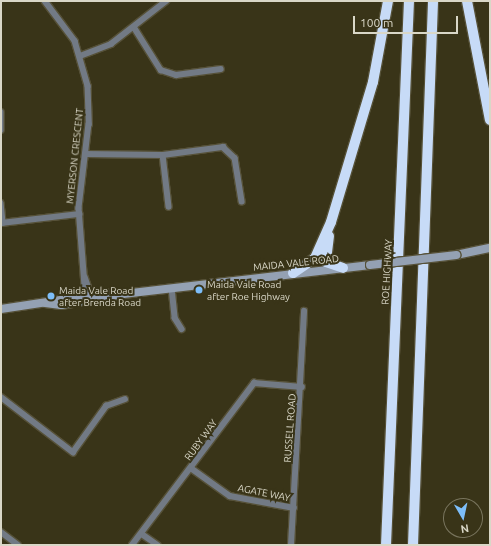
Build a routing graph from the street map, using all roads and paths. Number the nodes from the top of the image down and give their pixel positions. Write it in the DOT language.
graph roads {
  1 [pos="45,1"];
  2 [pos="166,1"];
  3 [pos="388,1"];
  4 [pos="409,1"];
  5 [pos="433,1"];
  6 [pos="467,1"];
  7 [pos="134,27"];
  8 [pos="80,56"];
  9 [pos="221,69"];
  10 [pos="1,112"];
  11 [pos="490,120"];
  12 [pos="1,130"];
  13 [pos="85,154"];
  14 [pos="163,155"];
  15 [pos="242,201"];
  16 [pos="1,203"];
  17 [pos="169,207"];
  18 [pos="79,214"];
  19 [pos="331,222"];
  20 [pos="2,223"];
  21 [pos="490,248"];
  22 [pos="471,254"];
  23 [pos="490,254"];
  24 [pos="344,268"];
  25 [pos="293,273"];
  26 [pos="172,288"];
  27 [pos="89,298"];
  28 [pos="1,308"];
  29 [pos="304,311"];
  30 [pos="182,330"];
  31 [pos="302,387"];
  32 [pos="1,398"];
  33 [pos="125,400"];
  34 [pos="191,468"];
  35 [pos="294,508"];
  36 [pos="1,532"];
  37 [pos="142,534"];
  38 [pos="18,545"];
  39 [pos="132,545"];
  40 [pos="158,545"];
  41 [pos="291,545"];
  42 [pos="386,545"];
  43 [pos="413,545"];
  1 -- 8 [label="street, MYERSON CRESCENT"];
  2 -- 7 [label="street"];
  3 -- 19 [label="highway"];
  4 -- 42 [label="highway, ROE HIGHWAY"];
  5 -- 43 [label="highway"];
  6 -- 11 [label="highway"];
  7 -- 8 [label="street"];
  7 -- 9 [label="street"];
  8 -- 13 [label="street, MYERSON CRESCENT"];
  10 -- 12 [label="street"];
  13 -- 14 [label="street"];
  13 -- 18 [label="street, MYERSON CRESCENT"];
  14 -- 15 [label="street"];
  14 -- 17 [label="street"];
  16 -- 20 [label="street"];
  18 -- 20 [label="street"];
  18 -- 27 [label="street, MYERSON CRESCENT"];
  19 -- 24 [label="highway"];
  19 -- 25 [label="highway"];
  21 -- 22 [label="main road, MAIDA VALE ROAD"];
  22 -- 23 [label="main road, MAIDA VALE ROAD"];
  22 -- 24 [label="main road, MAIDA VALE ROAD, bridge"];
  24 -- 25 [label="main road, MAIDA VALE ROAD"];
  25 -- 26 [label="main road, MAIDA VALE ROAD"];
  26 -- 27 [label="main road, MAIDA VALE ROAD"];
  26 -- 30 [label="street"];
  27 -- 28 [label="main road, MAIDA VALE ROAD"];
  29 -- 31 [label="street, RUSSELL ROAD"];
  31 -- 34 [label="street, RUBY WAY"];
  31 -- 35 [label="street, RUSSELL ROAD"];
  32 -- 33 [label="street"];
  34 -- 35 [label="street, AGATE WAY"];
  34 -- 37 [label="street, RUBY WAY"];
  35 -- 41 [label="street, RUSSELL ROAD"];
  36 -- 38 [label="street"];
  37 -- 39 [label="street, RUBY WAY"];
  37 -- 40 [label="street"];
}
